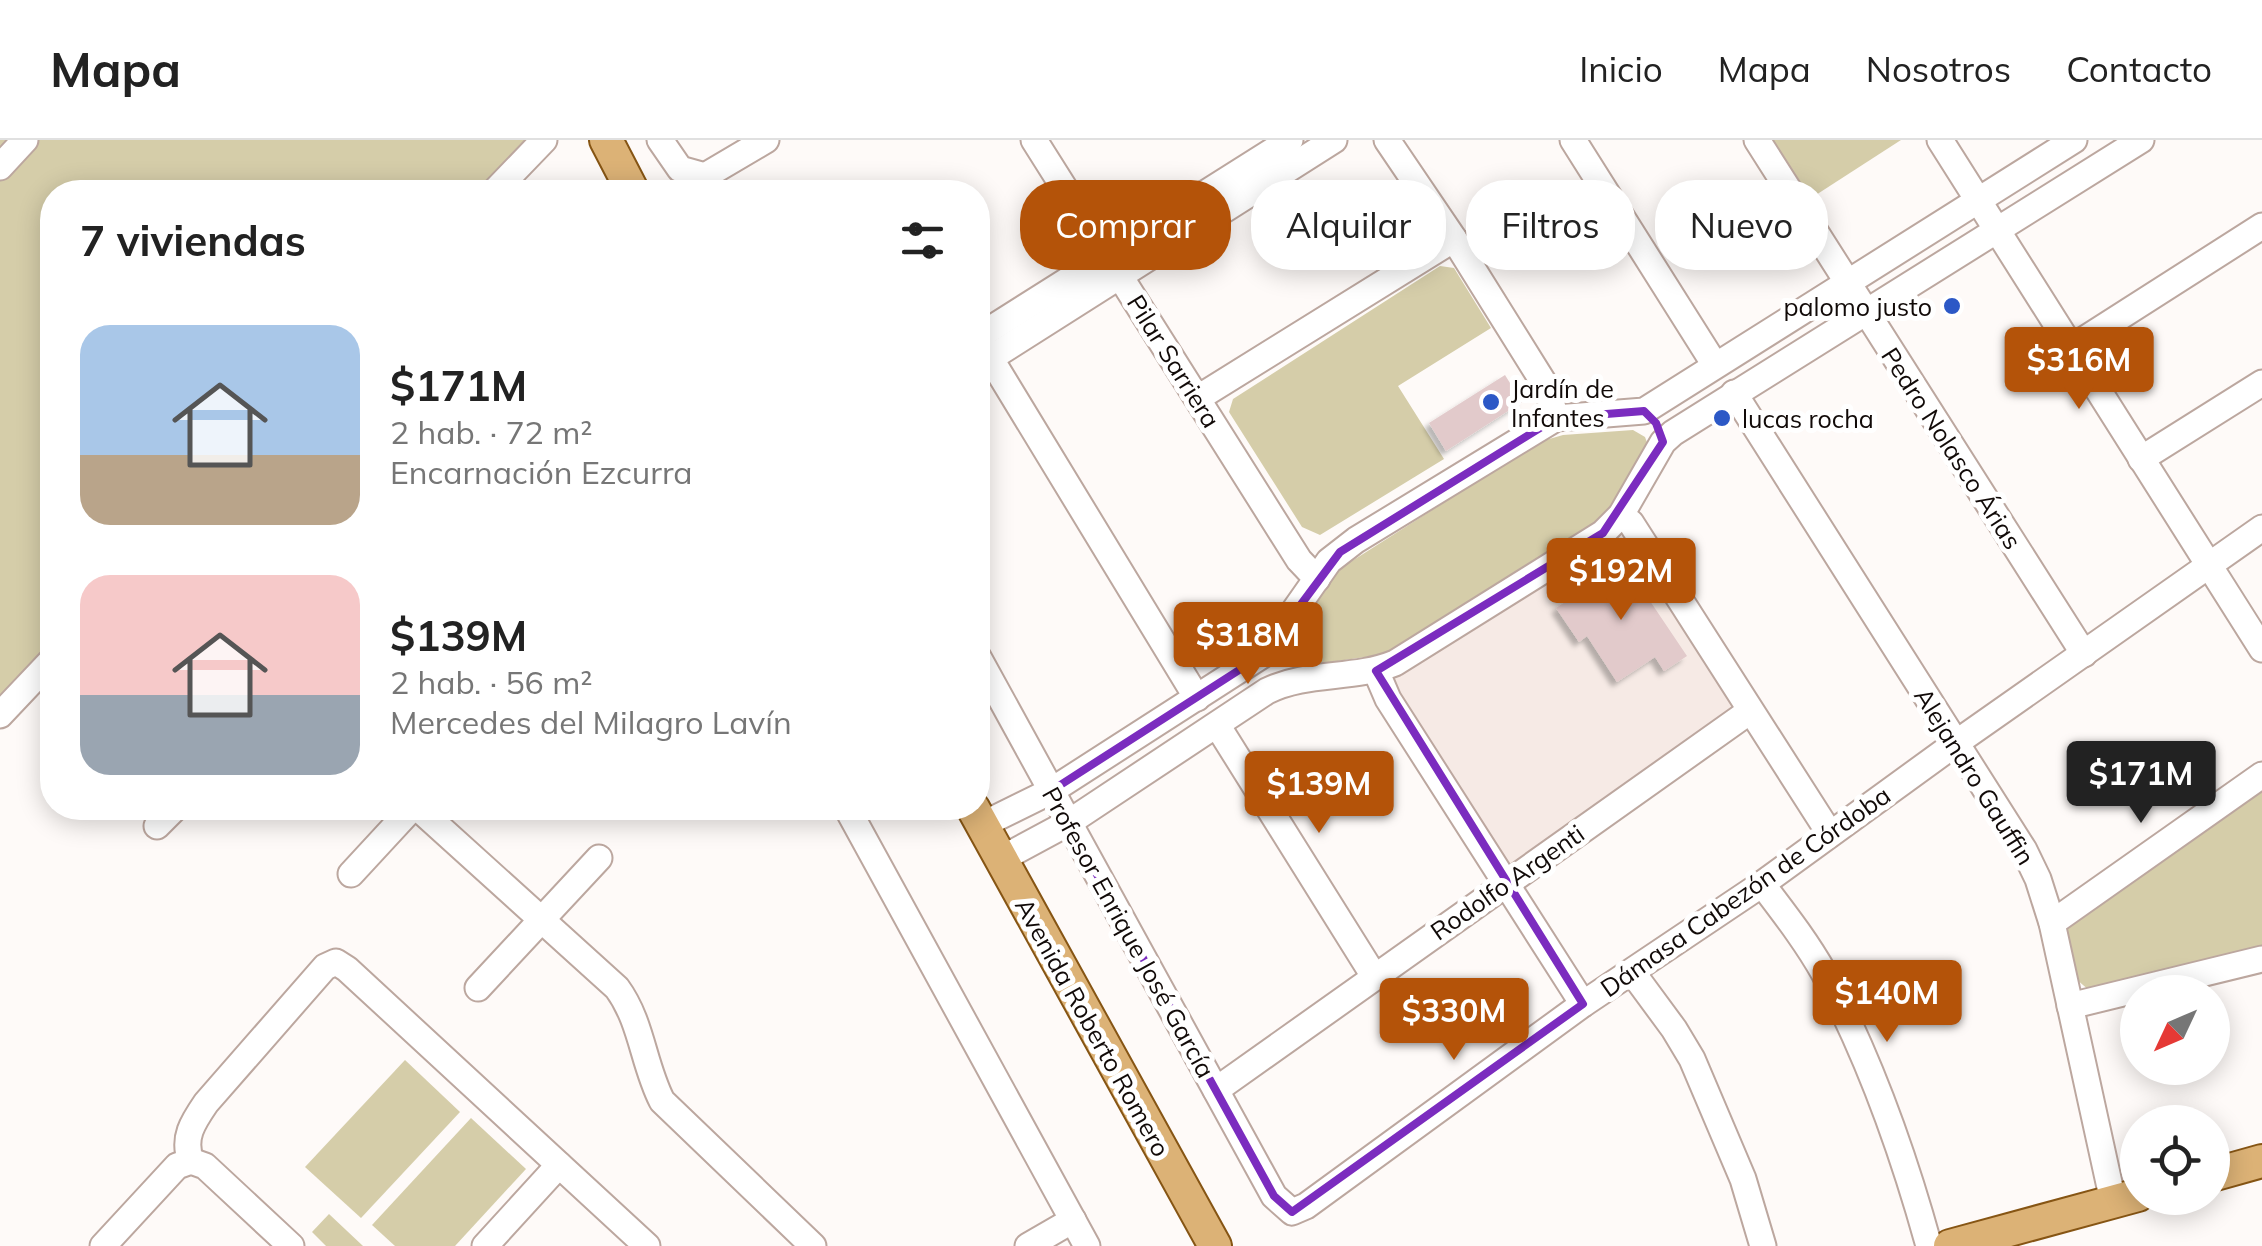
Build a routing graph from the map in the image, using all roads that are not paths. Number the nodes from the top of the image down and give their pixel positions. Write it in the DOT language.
graph roads {
  1 [pos="26,140"];
  2 [pos="544,140"];
  3 [pos="606,140"];
  4 [pos="660,140"];
  5 [pos="766,140"];
  6 [pos="1034,140"];
  7 [pos="1290,140"];
  8 [pos="1334,140"];
  9 [pos="1386,140"];
  10 [pos="1572,140"];
  11 [pos="1757,140"];
  12 [pos="1940,140"];
  13 [pos="2074,140"];
  14 [pos="2142,140"];
  15 [pos="0,167"];
  16 [pos="506,180"];
  17 [pos="628,180"];
  18 [pos="1059,180"];
  19 [pos="1231,182"];
  20 [pos="1231,198"];
  21 [pos="1978,200"];
  22 [pos="2262,226"];
  23 [pos="1997,229"];
  24 [pos="1454,239"];
  25 [pos="1105,270"];
  26 [pos="1116,270"];
  27 [pos="1847,284"];
  28 [pos="1865,311"];
  29 [pos="990,344"];
  30 [pos="2071,348"];
  31 [pos="1715,365"];
  32 [pos="990,366"];
  33 [pos="2262,383"];
  34 [pos="1734,393"];
  35 [pos="1198,398"];
  36 [pos="1644,411"];
  37 [pos="1556,418"];
  38 [pos="1663,442"];
  39 [pos="2141,459"];
  40 [pos="1621,515"];
  41 [pos="2262,528"];
  42 [pos="2208,566"];
  43 [pos="1317,579"];
  44 [pos="2262,649"];
  45 [pos="1264,654"];
  46 [pos="2084,654"];
  47 [pos="1376,671"];
  48 [pos="40,673"];
  49 [pos="990,679"];
  50 [pos="1285,682"];
  51 [pos="1197,698"];
  52 [pos="1750,711"];
  53 [pos="0,716"];
  54 [pos="1217,725"];
  55 [pos="1956,743"];
  56 [pos="2262,775"];
  57 [pos="1051,791"];
  58 [pos="990,812"];
  59 [pos="403,820"];
  60 [pos="429,820"];
  61 [pos="853,820"];
  62 [pos="979,820"];
  63 [pos="1068,824"];
  64 [pos="1830,834"];
  65 [pos="599,858"];
  66 [pos="1000,859"];
  67 [pos="351,874"];
  68 [pos="1506,882"];
  69 [pos="1762,884"];
  70 [pos="542,920"];
  71 [pos="2052,923"];
  72 [pos="2262,958"];
  73 [pos="1632,972"];
  74 [pos="1374,976"];
  75 [pos="478,988"];
  76 [pos="1583,1004"];
  77 [pos="2070,1006"];
  78 [pos="1216,1090"];
  79 [pos="190,1161"];
  80 [pos="2262,1162"];
  81 [pos="559,1165"];
  82 [pos="2230,1170"];
  83 [pos="2120,1181"];
  84 [pos="2120,1199"];
  85 [pos="1282,1206"];
  86 [pos="1073,1220"];
  87 [pos="103,1246"];
  88 [pos="291,1246"];
  89 [pos="485,1246"];
  90 [pos="647,1246"];
  91 [pos="813,1246"];
  92 [pos="1028,1246"];
  93 [pos="1087,1246"];
  94 [pos="1215,1246"];
  95 [pos="1762,1246"];
  96 [pos="1929,1246"];
  97 [pos="1950,1246"];
  1 -- 15 [label="street"];
  2 -- 16 [label="street"];
  3 -- 17 [label="main road"];
  4 -- 5 [label="street"];
  6 -- 18 [label="street, Pilar Sarriera"];
  7 -- 19 [label="street"];
  8 -- 20 [label="street"];
  9 -- 24 [label="street"];
  10 -- 31 [label="street"];
  11 -- 27 [label="street, Pedro Nolasco Árias"];
  12 -- 21 [label="street"];
  13 -- 21 [label="street"];
  14 -- 23 [label="street"];
  21 -- 23 [label="street"];
  21 -- 27 [label="street"];
  22 -- 30 [label="street"];
  23 -- 28 [label="street"];
  23 -- 30 [label="street"];
  24 -- 35 [label="street"];
  24 -- 37 [label="street"];
  25 -- 29 [label="street"];
  26 -- 35 [label="street, Pilar Sarriera"];
  27 -- 28 [label="street, Pedro Nolasco Árias"];
  27 -- 31 [label="street"];
  28 -- 34 [label="street"];
  28 -- 46 [label="street, Pedro Nolasco Árias"];
  30 -- 39 [label="street"];
  31 -- 36 [label="street"];
  32 -- 51 [label="street"];
  33 -- 39 [label="street"];
  34 -- 38 [label="street"];
  34 -- 55 [label="street, Alejandro Gauffin"];
  35 -- 43 [label="street, Pilar Sarriera"];
  36 -- 37 [label="street"];
  36 -- 38 [label="street"];
  37 -- 43 [label="street"];
  38 -- 40 [label="street"];
  39 -- 42 [label="street"];
  40 -- 47 [label="street"];
  40 -- 52 [label="street"];
  41 -- 42 [label="street, Dámasa Cabezón de Córdoba"];
  42 -- 44 [label="street"];
  42 -- 46 [label="street, Dámasa Cabezón de Córdoba"];
  43 -- 45 [label="street"];
  45 -- 50 [label="street"];
  45 -- 51 [label="street"];
  46 -- 55 [label="street, Dámasa Cabezón de Córdoba"];
  47 -- 50 [label="street"];
  47 -- 68 [label="street"];
  48 -- 53 [label="street"];
  49 -- 57 [label="street, Profesor Enrique José García"];
  50 -- 54 [label="street"];
  51 -- 57 [label="street"];
  52 -- 64 [label="street"];
  52 -- 68 [label="street, Rodolfo Argenti"];
  54 -- 63 [label="street"];
  54 -- 74 [label="street"];
  55 -- 64 [label="street, Dámasa Cabezón de Córdoba"];
  55 -- 71 [label="street, Alejandro Gauffin"];
  56 -- 71 [label="street"];
  57 -- 58 [label="street"];
  57 -- 63 [label="street, Profesor Enrique José García"];
  59 -- 67 [label="street"];
  60 -- 70 [label="street"];
  61 -- 86 [label="street"];
  62 -- 66 [label="main road, Avenida Roberto Romero"];
  63 -- 66 [label="street"];
  63 -- 78 [label="street, Profesor Enrique José García"];
  64 -- 69 [label="street, Dámasa Cabezón de Córdoba"];
  65 -- 70 [label="street"];
  66 -- 94 [label="main road, Avenida Roberto Romero"];
  68 -- 74 [label="street, Rodolfo Argenti"];
  68 -- 76 [label="street"];
  69 -- 73 [label="street, Dámasa Cabezón de Córdoba"];
  69 -- 96 [label="street"];
  70 -- 75 [label="street"];
  70 -- 91 [label="street"];
  71 -- 77 [label="street, Alejandro Gauffin"];
  72 -- 77 [label="street"];
  73 -- 76 [label="street, Dámasa Cabezón de Córdoba"];
  73 -- 95 [label="street"];
  74 -- 78 [label="street, Rodolfo Argenti"];
  76 -- 85 [label="street, Dámasa Cabezón de Córdoba"];
  77 -- 83 [label="street, Alejandro Gauffin"];
  78 -- 85 [label="street, Profesor Enrique José García"];
  79 -- 81 [label="street"];
  79 -- 87 [label="street"];
  79 -- 88 [label="street"];
  80 -- 82 [label="main road"];
  81 -- 89 [label="street"];
  81 -- 90 [label="street"];
  84 -- 97 [label="main road"];
  86 -- 92 [label="street"];
  86 -- 93 [label="street"];
}
